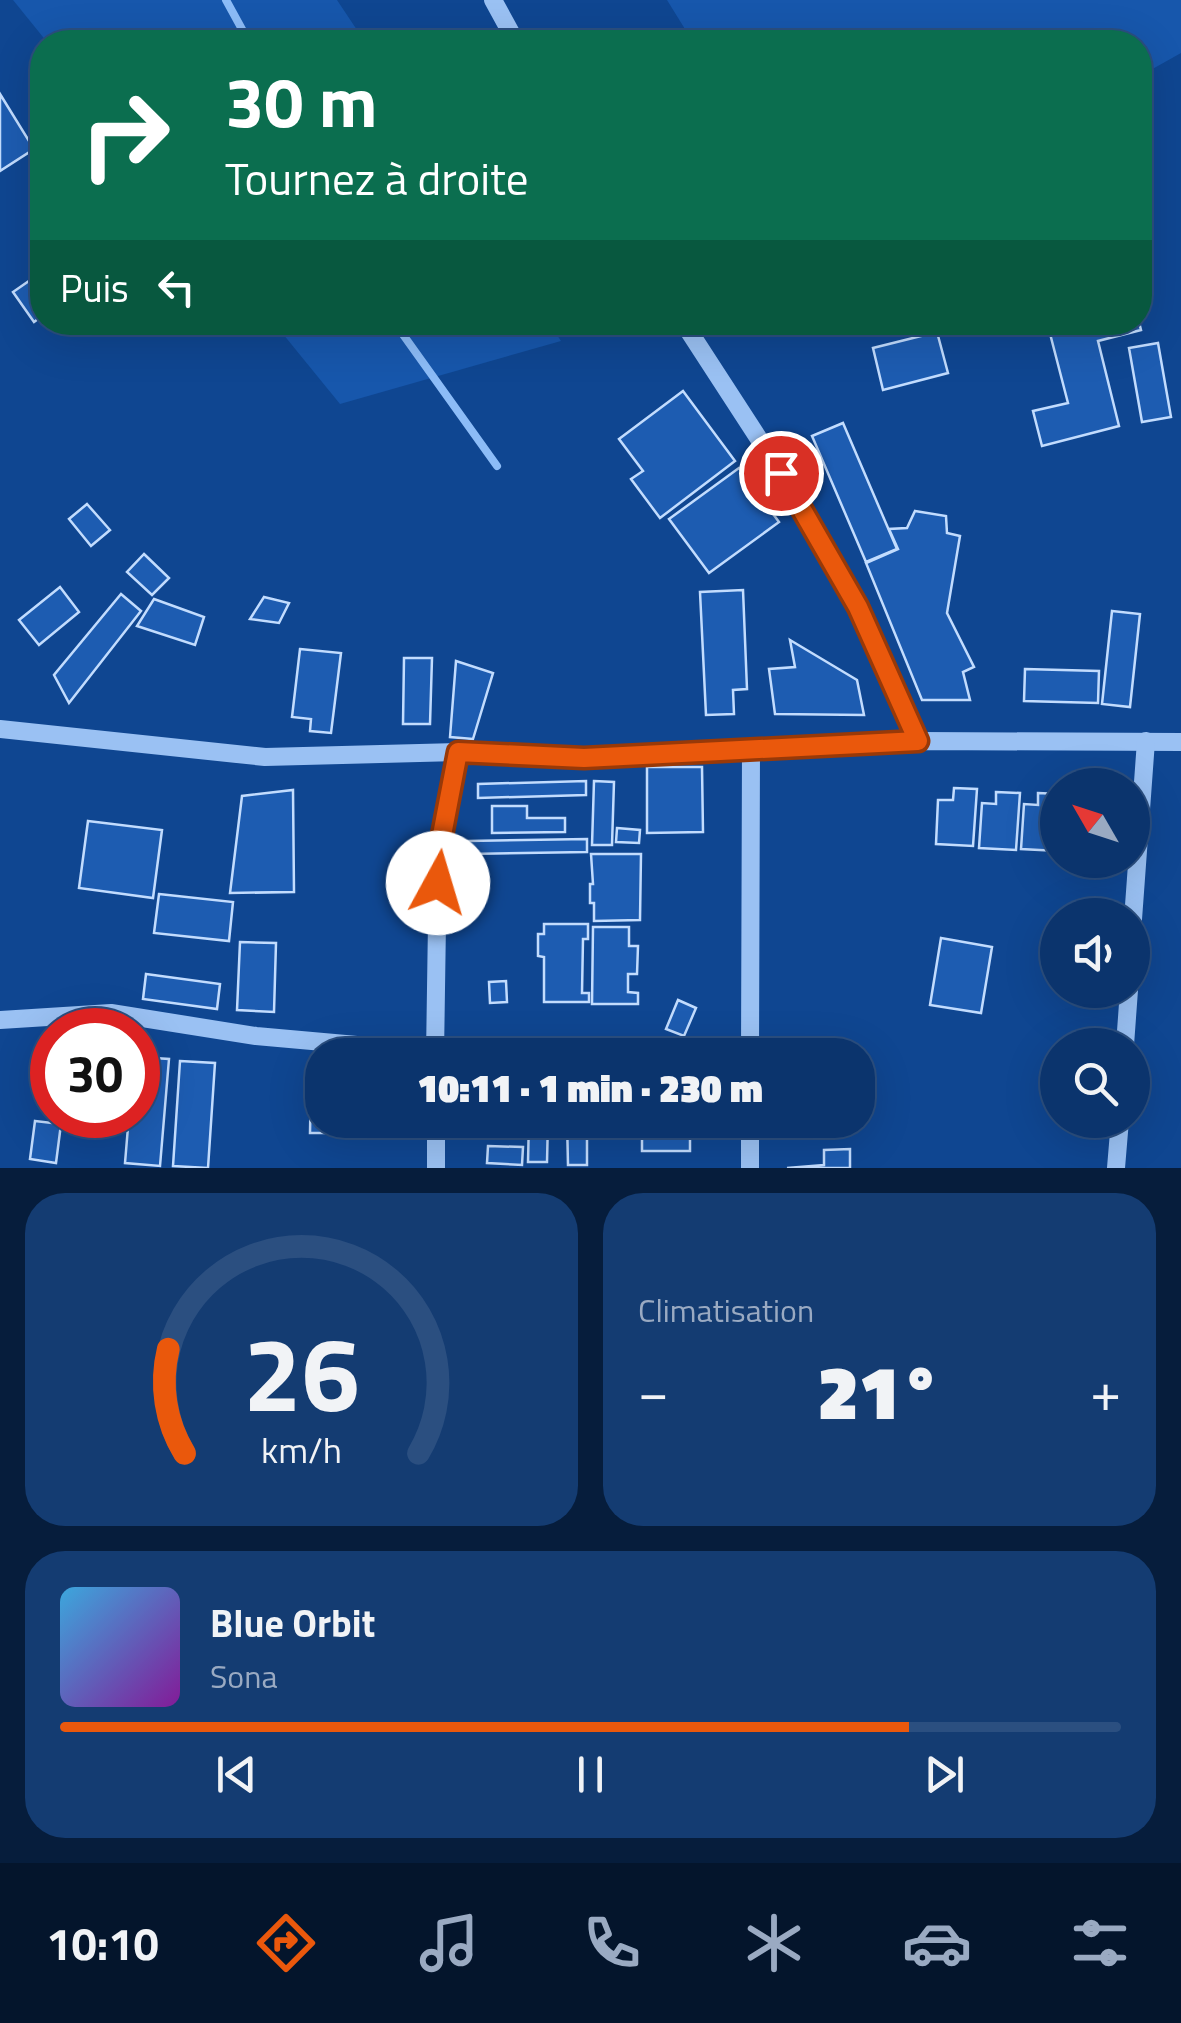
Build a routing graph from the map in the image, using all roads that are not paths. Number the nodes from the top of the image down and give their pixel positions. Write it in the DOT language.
graph roads {
  1 [pos="493,0"];
  2 [pos="509,30"];
  3 [pos="692,335"];
  4 [pos="0,729"];
  5 [pos="918,741"];
  6 [pos="1146,741"];
  7 [pos="1181,742"];
  8 [pos="751,750"];
  9 [pos="458,752"];
  10 [pos="1135,898"];
  11 [pos="0,1020"];
  12 [pos="436,1038"];
  13 [pos="750,1038"];
  14 [pos="305,1041"];
  15 [pos="436,1138"];
  16 [pos="750,1138"];
  17 [pos="1118,1138"];
  18 [pos="436,1168"];
  19 [pos="750,1168"];
  20 [pos="1116,1168"];
  1 -- 2 [label="street"];
  3 -- 5 [label="street"];
  4 -- 9 [label="street"];
  5 -- 6 [label="street"];
  5 -- 8 [label="street"];
  6 -- 7 [label="street"];
  6 -- 10 [label="street"];
  8 -- 9 [label="street"];
  8 -- 13 [label="street"];
  9 -- 12 [label="street"];
  11 -- 14 [label="street"];
  15 -- 18 [label="street"];
  16 -- 19 [label="street"];
  17 -- 20 [label="street"];
}
